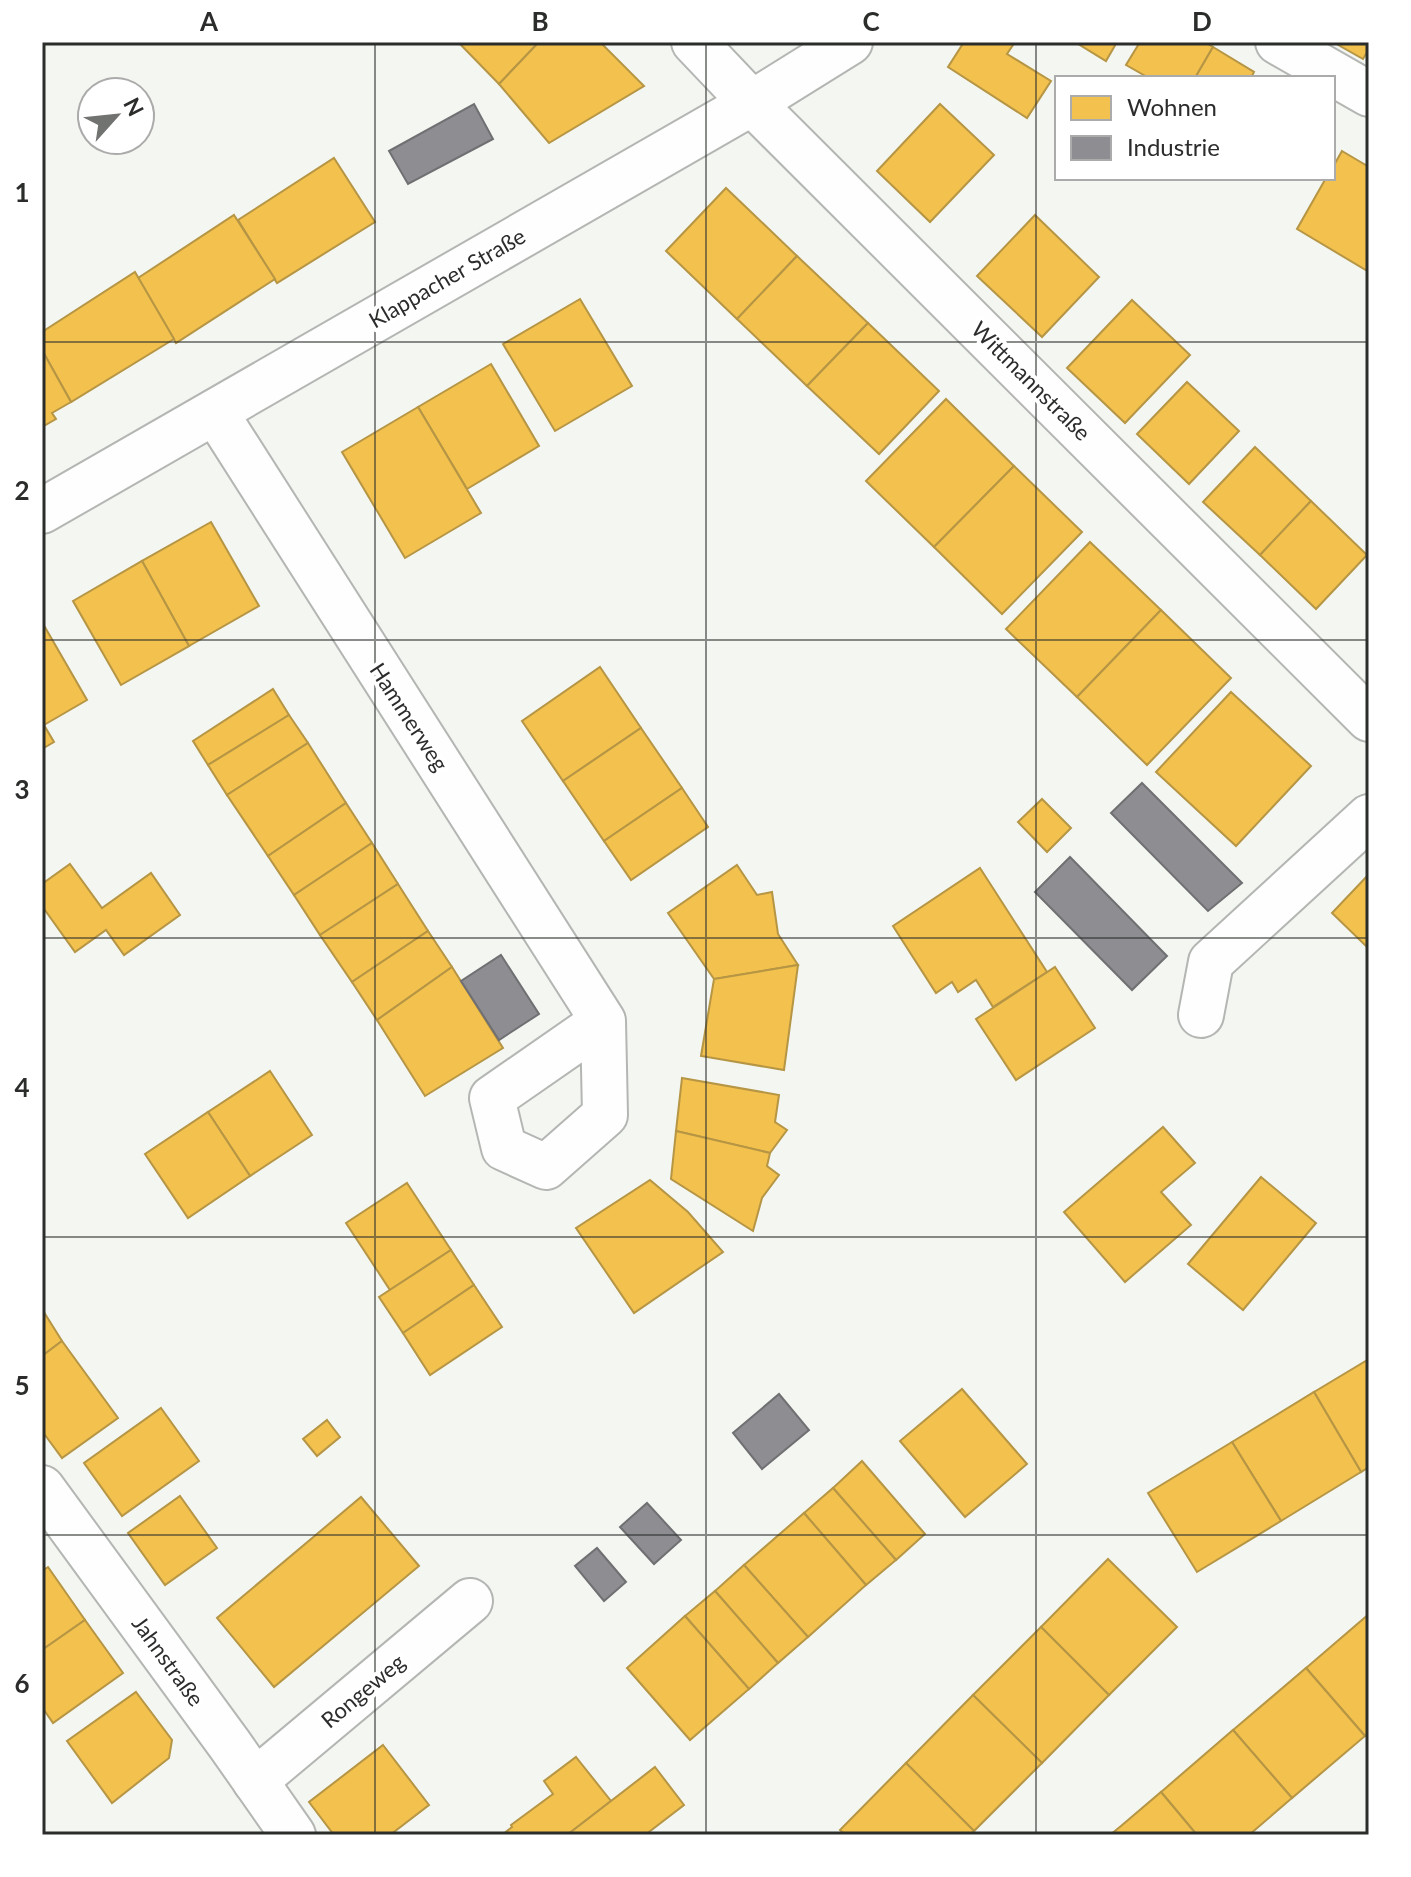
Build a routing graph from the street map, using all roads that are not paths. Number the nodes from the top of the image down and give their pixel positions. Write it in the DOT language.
graph roads {
  1 [pos="694,42"];
  2 [pos="850,42"];
  3 [pos="1278,42"];
  4 [pos="1369,94"];
  5 [pos="752,103"];
  6 [pos="215,412"];
  7 [pos="42,511"];
  8 [pos="1369,719"];
  9 [pos="1369,817"];
  10 [pos="1201,1015"];
  11 [pos="603,1021"];
  12 [pos="42,1488"];
  13 [pos="470,1601"];
  14 [pos="255,1781"];
  15 [pos="293,1835"];
  1 -- 5 [label="street, Wittmannstraße"];
  2 -- 5 [label="street, Klappacher Straße"];
  3 -- 4 [label="street"];
  5 -- 6 [label="street, Klappacher Straße"];
  5 -- 8 [label="street, Wittmannstraße"];
  6 -- 7 [label="street, Klappacher Straße"];
  6 -- 11 [label="street, Hammerweg"];
  9 -- 10 [label="street"];
  12 -- 14 [label="street, Jahnstraße"];
  13 -- 14 [label="street, Rongeweg"];
  14 -- 15 [label="street, Jahnstraße"];
}
